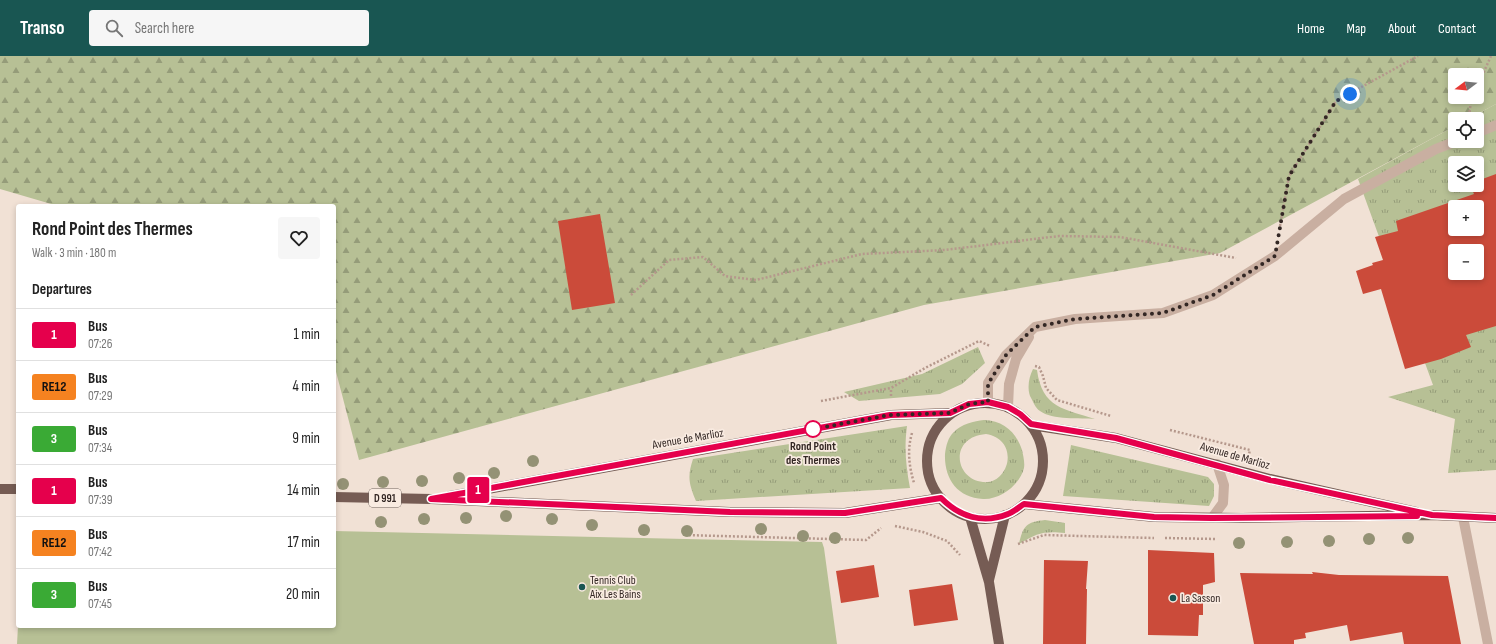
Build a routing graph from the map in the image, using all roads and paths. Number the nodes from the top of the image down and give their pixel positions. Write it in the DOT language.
graph roads {
  1 [pos="1418,56"];
  2 [pos="1491,56"];
  3 [pos="1484,72"];
  4 [pos="1496,125"];
  5 [pos="1484,130"];
  6 [pos="1448,144"];
  7 [pos="1275,256"];
  8 [pos="1264,263"];
  9 [pos="631,295"];
  10 [pos="1035,327"];
  11 [pos="1006,355"];
  12 [pos="891,388"];
  13 [pos="821,401"];
  14 [pos="988,402"];
  15 [pos="1008,407"];
  16 [pos="950,413"];
  17 [pos="890,415"];
  18 [pos="1031,424"];
  19 [pos="914,427"];
  20 [pos="1217,464"];
  21 [pos="907,486"];
  22 [pos="0,489"];
  23 [pos="16,489"];
  24 [pos="336,497"];
  25 [pos="941,498"];
  26 [pos="431,499"];
  27 [pos="1024,504"];
  28 [pos="884,507"];
  29 [pos="683,510"];
  30 [pos="1005,515"];
  31 [pos="1432,515"];
  32 [pos="970,517"];
  33 [pos="1463,517"];
  34 [pos="1212,518"];
  35 [pos="1496,518"];
  36 [pos="886,524"];
  37 [pos="1156,538"];
  38 [pos="1164,538"];
  39 [pos="1218,539"];
  40 [pos="994,558"];
  41 [pos="982,560"];
  42 [pos="989,582"];
  43 [pos="1000,644"];
  44 [pos="1488,644"];
  1 -- 7 [label="path"];
  2 -- 3 [label="path"];
  4 -- 5 [label="street"];
  6 -- 7 [label="street"];
  7 -- 8 [label="street"];
  8 -- 9 [label="path"];
  8 -- 10 [label="street"];
  10 -- 11 [label="street"];
  10 -- 15 [label="street"];
  11 -- 12 [label="path"];
  11 -- 14 [label="street"];
  12 -- 13 [label="path"];
  12 -- 17 [label="path"];
  14 -- 15 [label="main road"];
  14 -- 16 [label="main road"];
  15 -- 18 [label="main road"];
  16 -- 17 [label="main road, Avenue de Marlioz / D 991"];
  16 -- 25 [label="main road"];
  17 -- 26 [label="main road, Avenue de Marlioz / D 991"];
  18 -- 20 [label="main road, Avenue de Marlioz"];
  18 -- 27 [label="main road"];
  19 -- 21 [label="path"];
  20 -- 31 [label="main road, Avenue de Marlioz"];
  20 -- 34 [label="street"];
  22 -- 23 [label="main road"];
  24 -- 26 [label="main road, Avenue de Marlioz / D 991"];
  25 -- 28 [label="main road, Avenue de Marlioz / D 991"];
  25 -- 32 [label="main road"];
  26 -- 29 [label="main road, Avenue de Marlioz / D 991"];
  27 -- 30 [label="main road"];
  27 -- 34 [label="main road, Avenue de Marlioz"];
  28 -- 29 [label="main road, Avenue de Marlioz / D 991"];
  28 -- 36 [label="path"];
  29 -- 36 [label="path"];
  30 -- 32 [label="main road"];
  30 -- 40 [label="main road"];
  31 -- 33 [label="main road, Avenue de Marlioz"];
  31 -- 34 [label="main road, Avenue de Marlioz"];
  32 -- 41 [label="main road"];
  33 -- 35 [label="main road, Avenue de Marlioz"];
  33 -- 44 [label="street"];
  36 -- 41 [label="path"];
  37 -- 40 [label="path"];
  38 -- 39 [label="path"];
  40 -- 42 [label="main road"];
  41 -- 42 [label="main road"];
  42 -- 43 [label="main road"];
}
